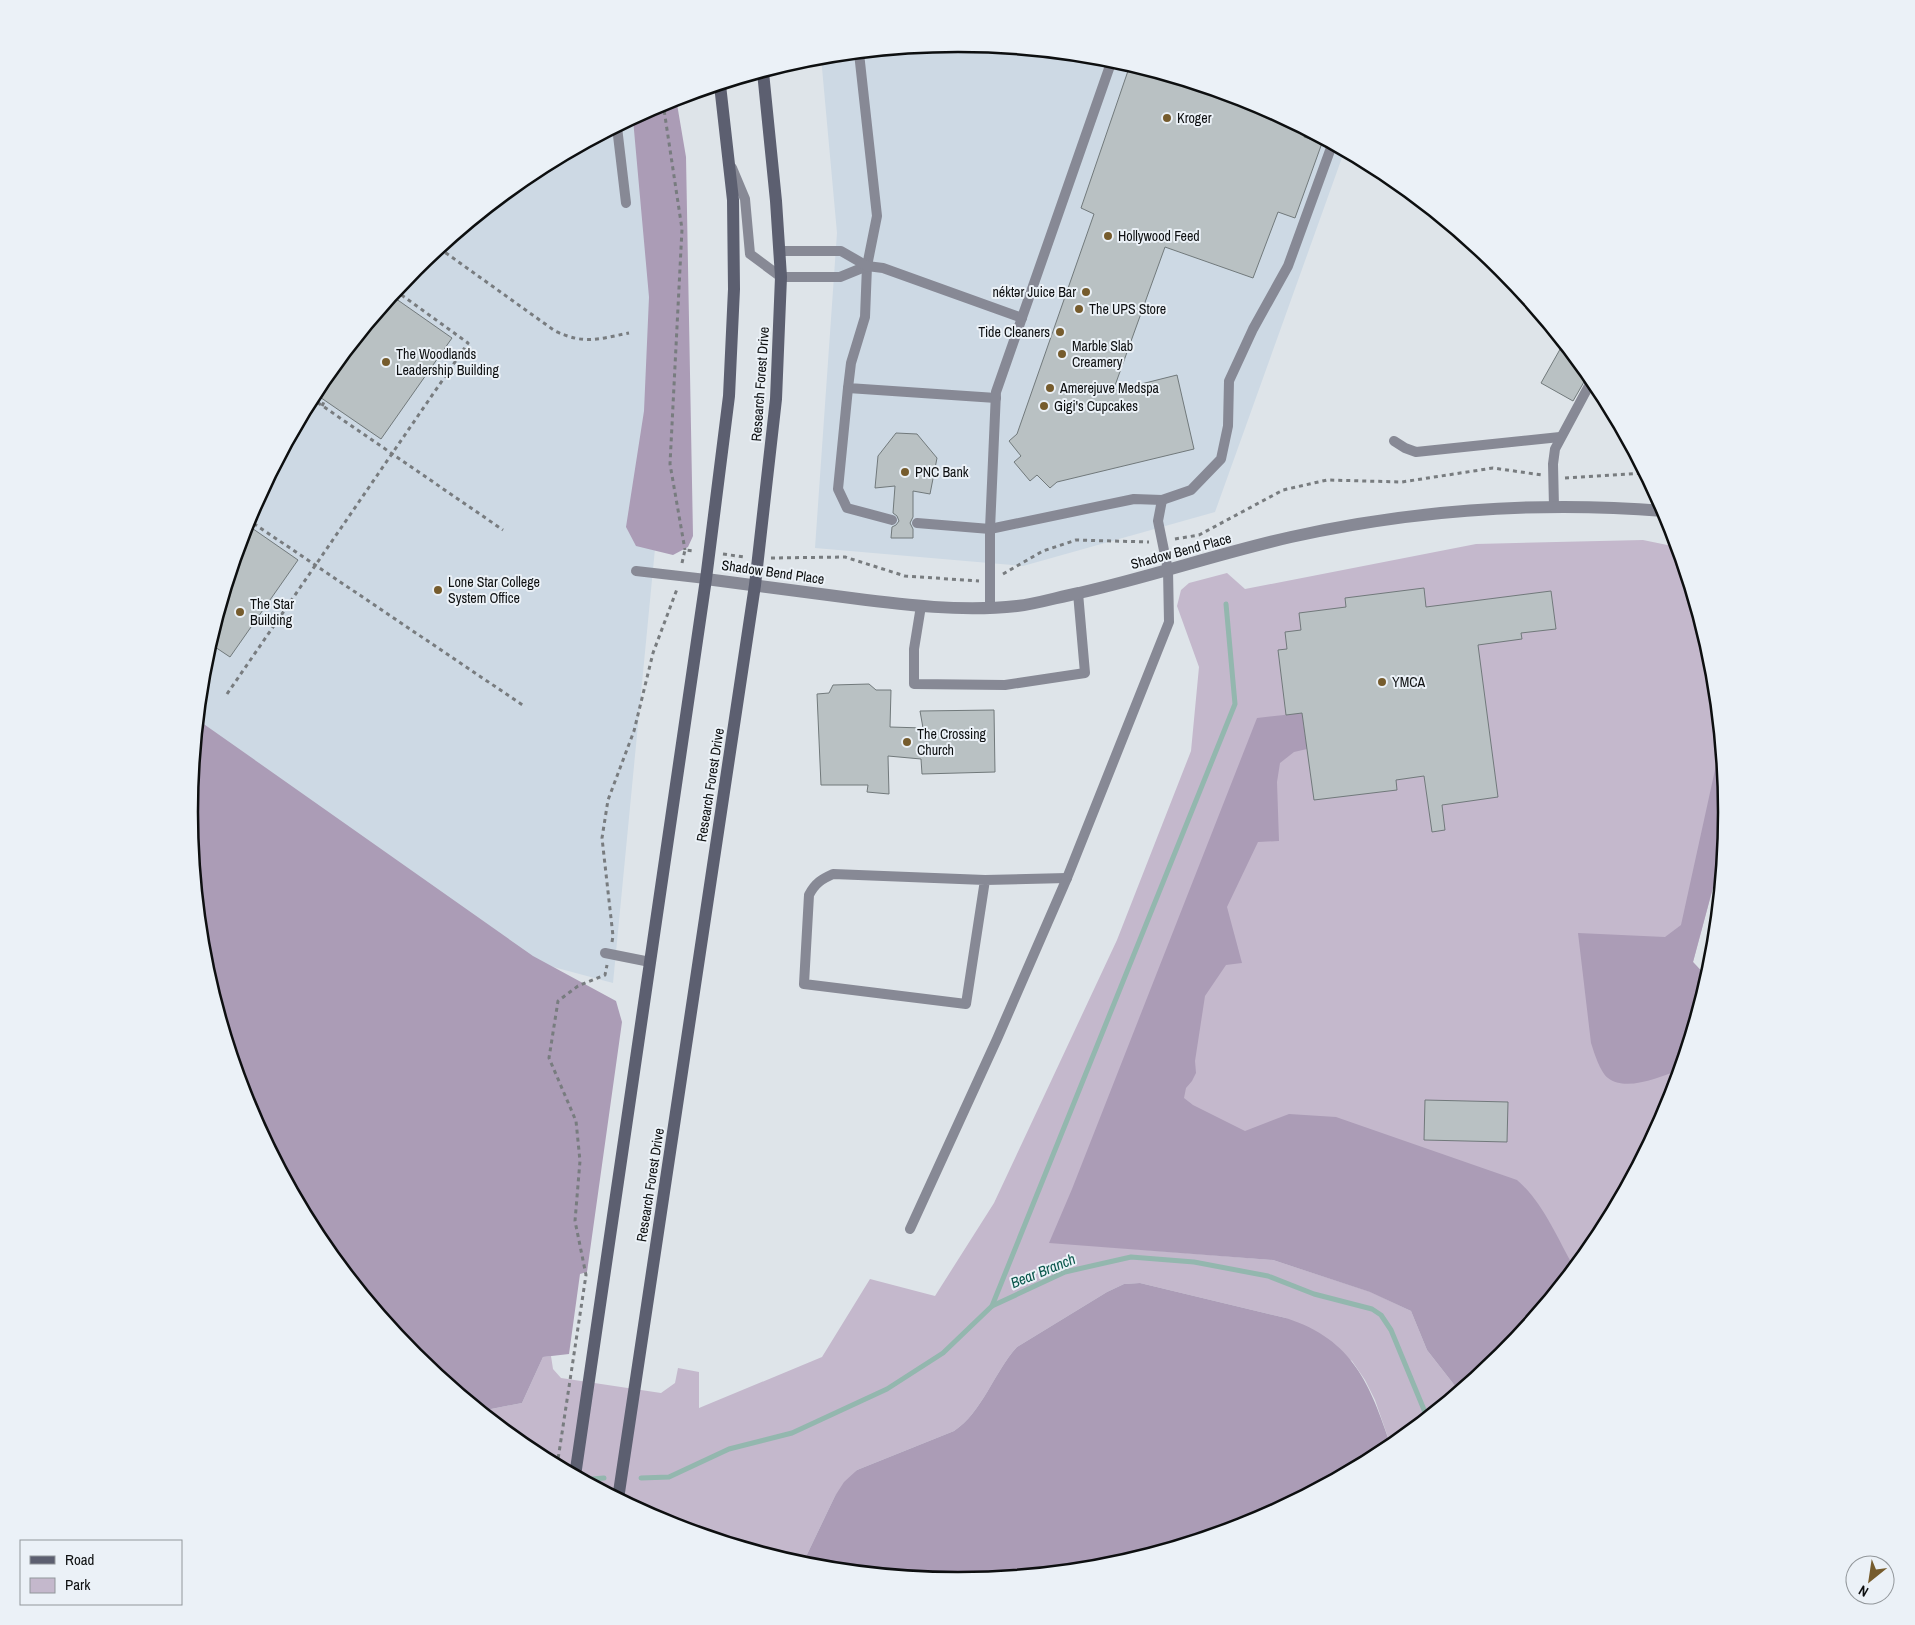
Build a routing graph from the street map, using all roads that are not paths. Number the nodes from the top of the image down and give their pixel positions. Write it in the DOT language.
graph roads {
  1 [pos="860,59"];
  2 [pos="1109,68"];
  3 [pos="764,77"];
  4 [pos="721,91"];
  5 [pos="618,133"];
  6 [pos="1330,150"];
  7 [pos="728,160"];
  8 [pos="626,203"];
  9 [pos="779,251"];
  10 [pos="867,266"];
  11 [pos="781,277"];
  12 [pos="1022,318"];
  13 [pos="848,388"];
  14 [pos="1588,388"];
  15 [pos="996,398"];
  16 [pos="1560,437"];
  17 [pos="1394,441"];
  18 [pos="1162,500"];
  19 [pos="1554,507"];
  20 [pos="1655,511"];
  21 [pos="892,520"];
  22 [pos="917,523"];
  23 [pos="990,529"];
  24 [pos="1168,570"];
  25 [pos="636,571"];
  26 [pos="706,579"];
  27 [pos="755,585"];
  28 [pos="1078,593"];
  29 [pos="920,606"];
  30 [pos="990,608"];
  31 [pos="1067,878"];
  32 [pos="985,880"];
  33 [pos="607,953"];
  34 [pos="650,962"];
  35 [pos="910,1229"];
  36 [pos="576,1470"];
  37 [pos="619,1493"];
  1 -- 10 [label="lane"];
  2 -- 12 [label="lane"];
  3 -- 9 [label="main road, Research Forest Drive"];
  4 -- 7 [label="main road"];
  5 -- 8 [label="lane"];
  6 -- 18 [label="lane"];
  7 -- 11 [label="lane"];
  7 -- 26 [label="main road"];
  9 -- 10 [label="lane"];
  9 -- 11 [label="main road, Research Forest Drive"];
  10 -- 11 [label="lane"];
  10 -- 12 [label="lane"];
  10 -- 13 [label="lane"];
  11 -- 27 [label="main road, Research Forest Drive"];
  12 -- 15 [label="lane"];
  13 -- 15 [label="lane"];
  13 -- 21 [label="lane"];
  14 -- 16 [label="lane"];
  15 -- 23 [label="lane"];
  16 -- 17 [label="lane"];
  16 -- 19 [label="lane"];
  18 -- 23 [label="lane"];
  18 -- 24 [label="lane"];
  19 -- 20 [label="street, Shadow Bend Place"];
  19 -- 24 [label="street, Shadow Bend Place"];
  22 -- 23 [label="lane"];
  23 -- 30 [label="lane"];
  24 -- 28 [label="street, Shadow Bend Place"];
  24 -- 31 [label="lane"];
  25 -- 26 [label="lane"];
  26 -- 27 [label="street, Shadow Bend Place"];
  26 -- 34 [label="main road"];
  27 -- 29 [label="street, Shadow Bend Place"];
  27 -- 37 [label="main road, Research Forest Drive"];
  28 -- 29 [label="lane"];
  28 -- 30 [label="street, Shadow Bend Place"];
  29 -- 30 [label="street, Shadow Bend Place"];
  31 -- 32 [label="lane"];
  31 -- 35 [label="lane"];
  32 -- 32 [label="lane"];
  33 -- 34 [label="lane"];
  34 -- 36 [label="main road"];
}
